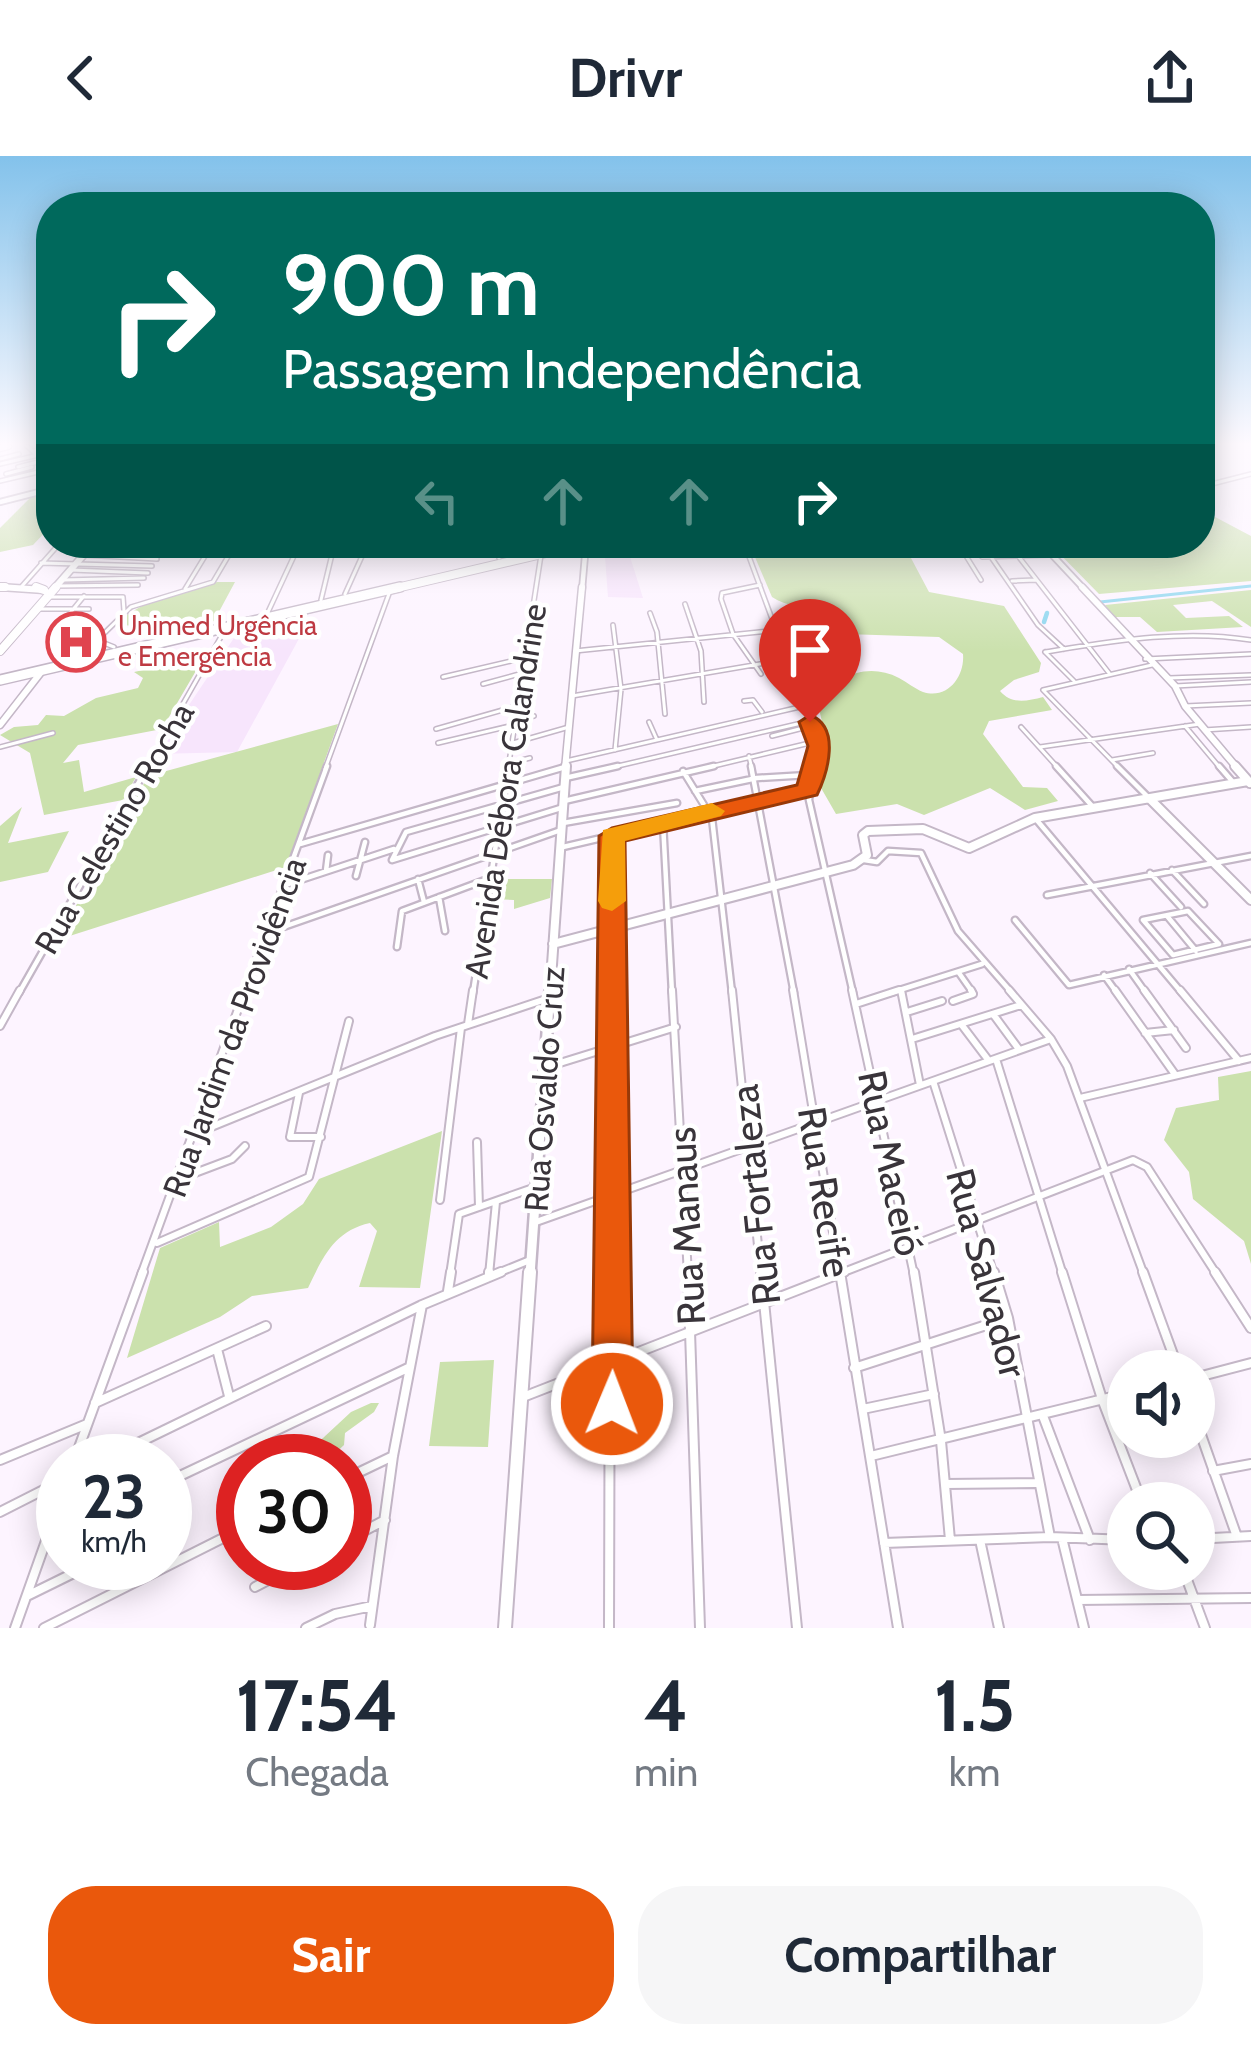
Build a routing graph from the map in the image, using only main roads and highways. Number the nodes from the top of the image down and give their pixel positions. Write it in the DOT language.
graph roads {
  1 [pos="81,558"];
  2 [pos="500,558"];
  3 [pos="514,558"];
  4 [pos="0,587"];
  5 [pos="51,591"];
  6 [pos="113,650"];
  7 [pos="0,651"];
  8 [pos="3,676"];
  1 -- 5 [label="main road"];
  2 -- 6 [label="highway"];
  3 -- 6 [label="highway"];
  4 -- 5 [label="main road"];
  5 -- 7 [label="main road"];
  6 -- 8 [label="highway"];
  6 -- 8 [label="highway"];
}
